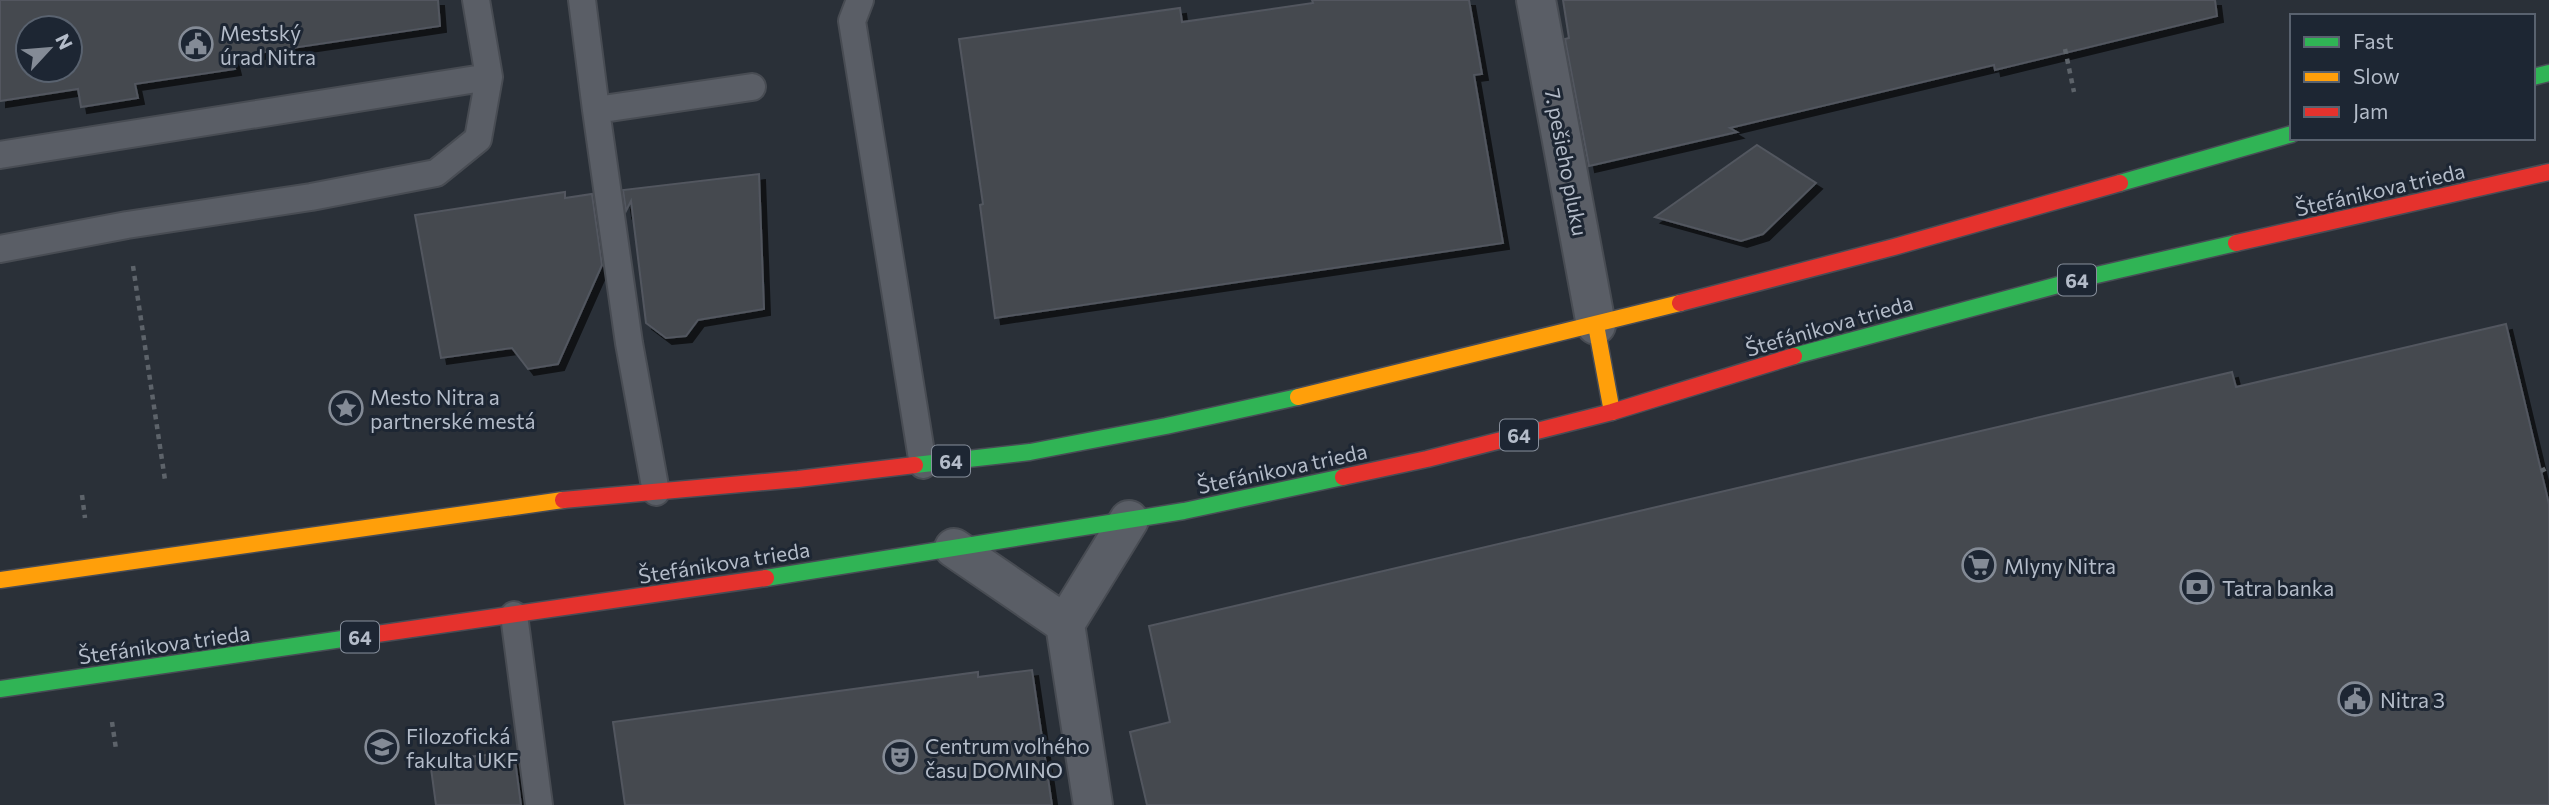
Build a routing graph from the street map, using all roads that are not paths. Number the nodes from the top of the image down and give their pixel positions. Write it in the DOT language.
graph roads {
  1 [pos="476,0"];
  2 [pos="582,0"];
  3 [pos="860,0"];
  4 [pos="1536,0"];
  5 [pos="489,77"];
  6 [pos="752,87"];
  7 [pos="596,110"];
  8 [pos="2290,135"];
  9 [pos="0,155"];
  10 [pos="2549,172"];
  11 [pos="0,249"];
  12 [pos="1596,325"];
  13 [pos="1612,412"];
  14 [pos="923,465"];
  15 [pos="656,492"];
  16 [pos="1129,520"];
  17 [pos="954,548"];
  18 [pos="0,580"];
  19 [pos="514,615"];
  20 [pos="1065,624"];
  21 [pos="0,689"];
  22 [pos="539,805"];
  23 [pos="1093,805"];
  1 -- 5 [label="lane"];
  2 -- 7 [label="lane"];
  3 -- 14 [label="lane"];
  4 -- 12 [label="street, 7. pešieho pluku"];
  5 -- 9 [label="lane"];
  5 -- 11 [label="lane"];
  6 -- 7 [label="lane"];
  7 -- 15 [label="lane"];
  8 -- 12 [label="main road, 64"];
  10 -- 13 [label="main road, Štefánikova trieda / 64"];
  12 -- 13 [label="main road"];
  12 -- 14 [label="main road, 64"];
  13 -- 16 [label="main road, Štefánikova trieda / 64"];
  14 -- 15 [label="main road, 64"];
  15 -- 18 [label="main road, 64"];
  16 -- 17 [label="main road, Štefánikova trieda / 64"];
  16 -- 20 [label="street"];
  17 -- 19 [label="main road, Štefánikova trieda / 64"];
  17 -- 20 [label="street"];
  19 -- 21 [label="main road, Štefánikova trieda / 64"];
  19 -- 22 [label="lane"];
  20 -- 23 [label="street"];
}
